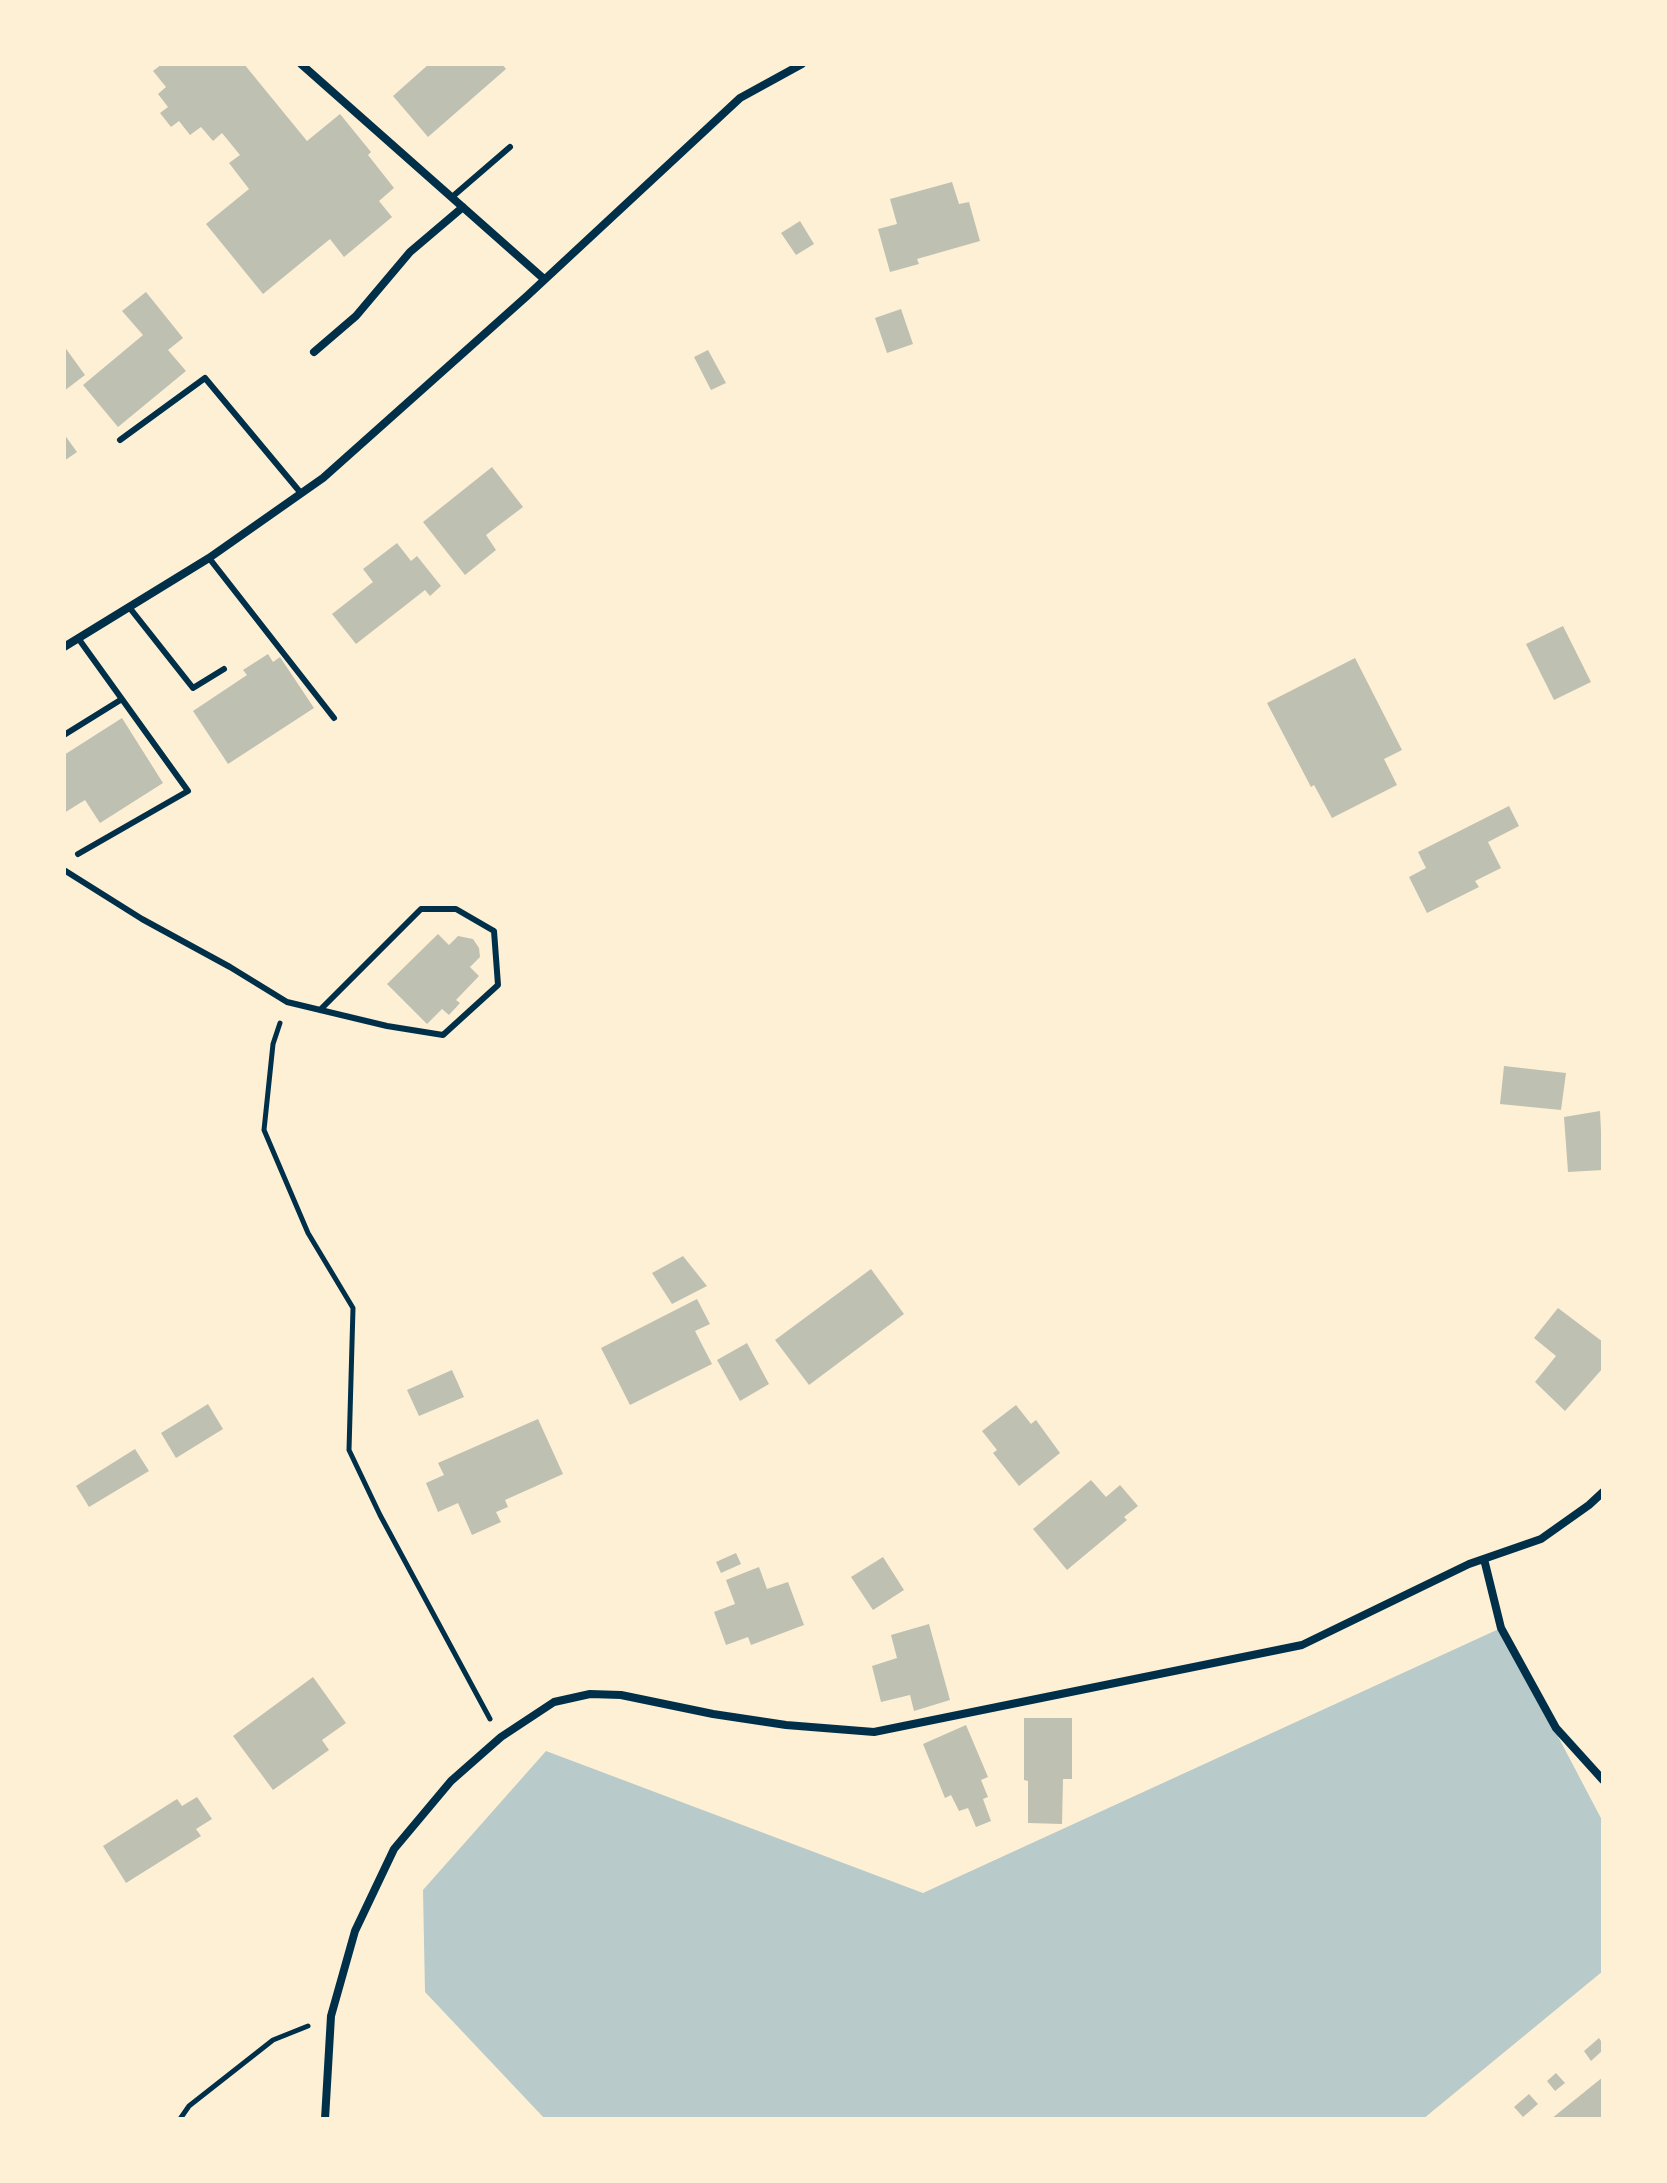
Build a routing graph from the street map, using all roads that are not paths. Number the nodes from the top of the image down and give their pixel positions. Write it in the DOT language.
graph roads {
  1 [pos="301,64"];
  2 [pos="802,64"];
  3 [pos="510,147"];
  4 [pos="452,197"];
  5 [pos="463,207"];
  6 [pos="544,279"];
  7 [pos="314,352"];
  8 [pos="120,440"];
  9 [pos="300,492"];
  10 [pos="209,558"];
  11 [pos="129,607"];
  12 [pos="78,638"];
  13 [pos="64,647"];
  14 [pos="224,669"];
  15 [pos="122,699"];
  16 [pos="334,718"];
  17 [pos="64,735"];
  18 [pos="78,854"];
  19 [pos="64,870"];
  20 [pos="320,1010"];
  21 [pos="1603,1492"];
  22 [pos="1484,1559"];
  23 [pos="1603,1780"];
  24 [pos="325,2119"];
  1 -- 4 [label="street"];
  2 -- 6 [label="street"];
  3 -- 4 [label="lane"];
  4 -- 5 [label="street"];
  5 -- 6 [label="street"];
  5 -- 7 [label="street"];
  6 -- 9 [label="street"];
  8 -- 9 [label="lane"];
  9 -- 10 [label="street"];
  10 -- 11 [label="street"];
  10 -- 16 [label="lane"];
  11 -- 12 [label="street"];
  11 -- 14 [label="lane"];
  12 -- 13 [label="street"];
  12 -- 15 [label="lane"];
  15 -- 17 [label="lane"];
  15 -- 18 [label="lane"];
  19 -- 20 [label="lane"];
  20 -- 20 [label="lane"];
  21 -- 22 [label="street"];
  22 -- 23 [label="street"];
  22 -- 24 [label="street"];
}
